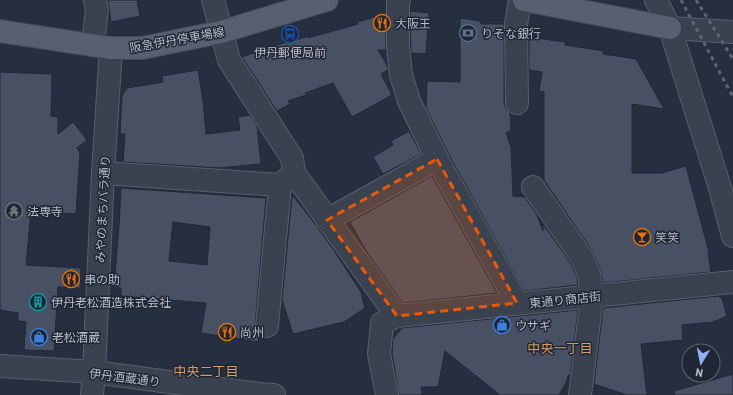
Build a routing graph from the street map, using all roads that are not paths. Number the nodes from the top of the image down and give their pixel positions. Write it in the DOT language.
graph roads {
  1 [pos="95,0"];
  2 [pos="213,0"];
  3 [pos="327,0"];
  4 [pos="399,0"];
  5 [pos="520,0"];
  6 [pos="524,0"];
  7 [pos="656,0"];
  8 [pos="670,28"];
  9 [pos="0,31"];
  10 [pos="221,32"];
  11 [pos="733,32"];
  12 [pos="102,47"];
  13 [pos="517,103"];
  14 [pos="437,159"];
  15 [pos="103,173"];
  16 [pos="287,179"];
  17 [pos="533,187"];
  18 [pos="726,193"];
  19 [pos="327,220"];
  20 [pos="733,236"];
  21 [pos="733,282"];
  22 [pos="592,296"];
  23 [pos="517,303"];
  24 [pos="397,316"];
  25 [pos="267,326"];
  26 [pos="0,366"];
  27 [pos="94,372"];
  28 [pos="92,395"];
  29 [pos="264,395"];
  30 [pos="387,395"];
  31 [pos="580,395"];
  1 -- 12 [label="street, みやのまちバラ通り"];
  2 -- 10 [label="street"];
  3 -- 10 [label="main road, 阪急伊丹停車場線"];
  4 -- 14 [label="street"];
  5 -- 13 [label="street"];
  6 -- 8 [label="main road"];
  7 -- 8 [label="street"];
  8 -- 11 [label="street"];
  8 -- 18 [label="street"];
  9 -- 12 [label="main road, 阪急伊丹停車場線"];
  10 -- 12 [label="main road, 阪急伊丹停車場線"];
  10 -- 16 [label="street"];
  12 -- 15 [label="street, みやのまちバラ通り"];
  14 -- 19 [label="street"];
  14 -- 23 [label="street"];
  15 -- 16 [label="street"];
  15 -- 27 [label="street, みやのまちバラ通り"];
  16 -- 19 [label="street"];
  16 -- 25 [label="street"];
  17 -- 22 [label="street"];
  18 -- 20 [label="street"];
  19 -- 24 [label="street"];
  21 -- 22 [label="street, 東通り商店街"];
  22 -- 23 [label="street, 東通り商店街"];
  22 -- 31 [label="street"];
  23 -- 24 [label="street, 東通り商店街"];
  24 -- 30 [label="street"];
  26 -- 27 [label="street, 伊丹酒蔵通り"];
  27 -- 28 [label="street, みやのまちバラ通り"];
  27 -- 29 [label="street, 伊丹酒蔵通り"];
}
